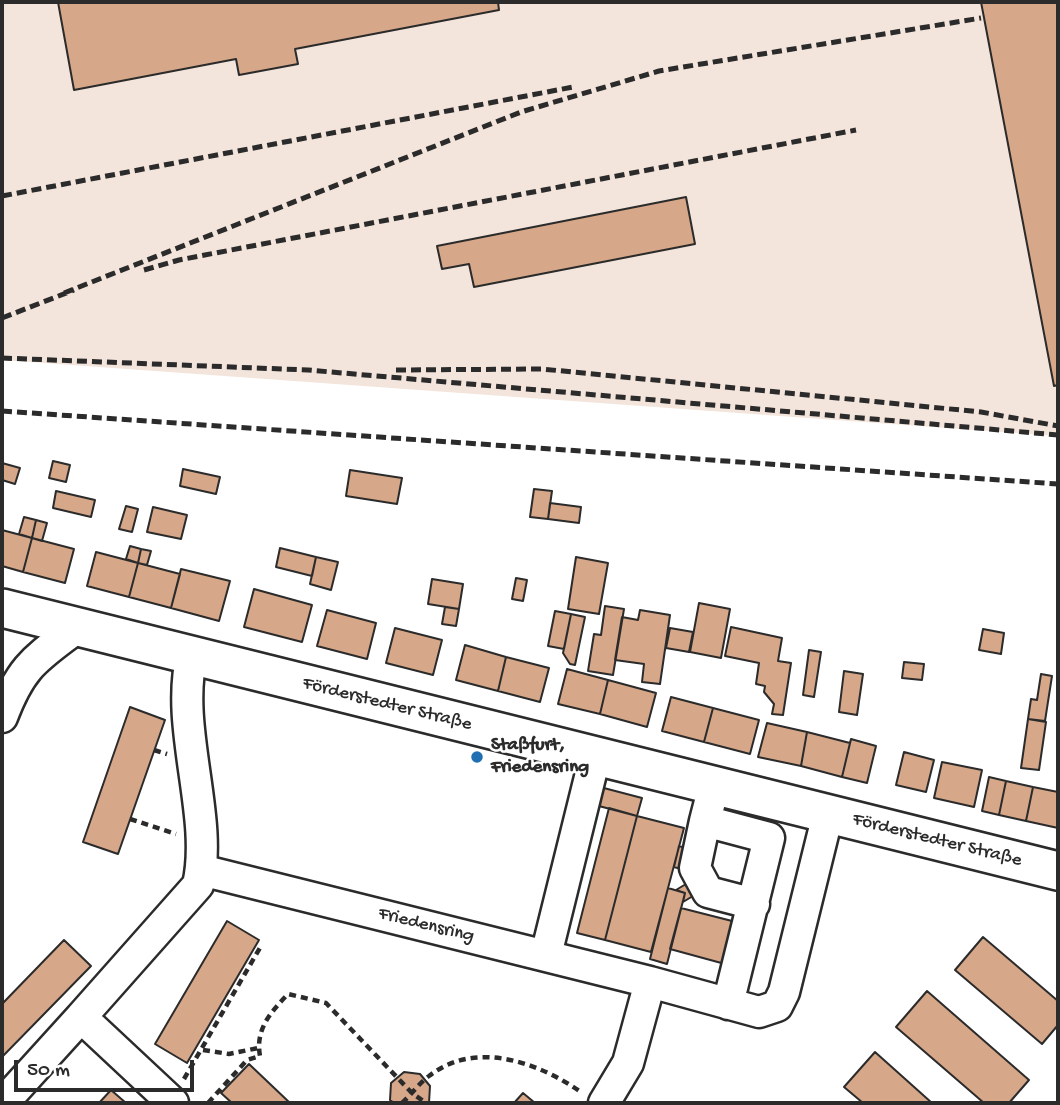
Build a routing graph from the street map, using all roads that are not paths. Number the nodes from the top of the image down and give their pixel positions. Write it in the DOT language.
graph roads {
  1 [pos="3,614"];
  2 [pos="79,626"];
  3 [pos="192,655"];
  4 [pos="2,717"];
  5 [pos="595,757"];
  6 [pos="714,786"];
  7 [pos="828,814"];
  8 [pos="705,821"];
  9 [pos="200,856"];
  10 [pos="1058,871"];
  11 [pos="754,905"];
  12 [pos="546,955"];
  13 [pos="650,982"];
  14 [pos="728,1004"];
  15 [pos="81,1017"];
  16 [pos="595,1100"];
  17 [pos="172,1102"];
  18 [pos="3,1103"];
  1 -- 2 [label="main road, Förderstedter Straße"];
  2 -- 3 [label="main road, Förderstedter Straße"];
  2 -- 4 [label="street"];
  3 -- 5 [label="main road, Förderstedter Straße"];
  3 -- 9 [label="street"];
  5 -- 6 [label="main road, Förderstedter Straße"];
  5 -- 12 [label="street"];
  6 -- 7 [label="main road, Förderstedter Straße"];
  6 -- 8 [label="street"];
  7 -- 10 [label="main road, Förderstedter Straße"];
  7 -- 14 [label="street, Friedensring"];
  8 -- 11 [label="street"];
  8 -- 11 [label="street"];
  9 -- 12 [label="street, Friedensring"];
  9 -- 15 [label="street"];
  11 -- 14 [label="street"];
  12 -- 13 [label="street, Friedensring"];
  13 -- 14 [label="street, Friedensring"];
  13 -- 16 [label="street"];
  15 -- 17 [label="street"];
  15 -- 18 [label="street"];
}
